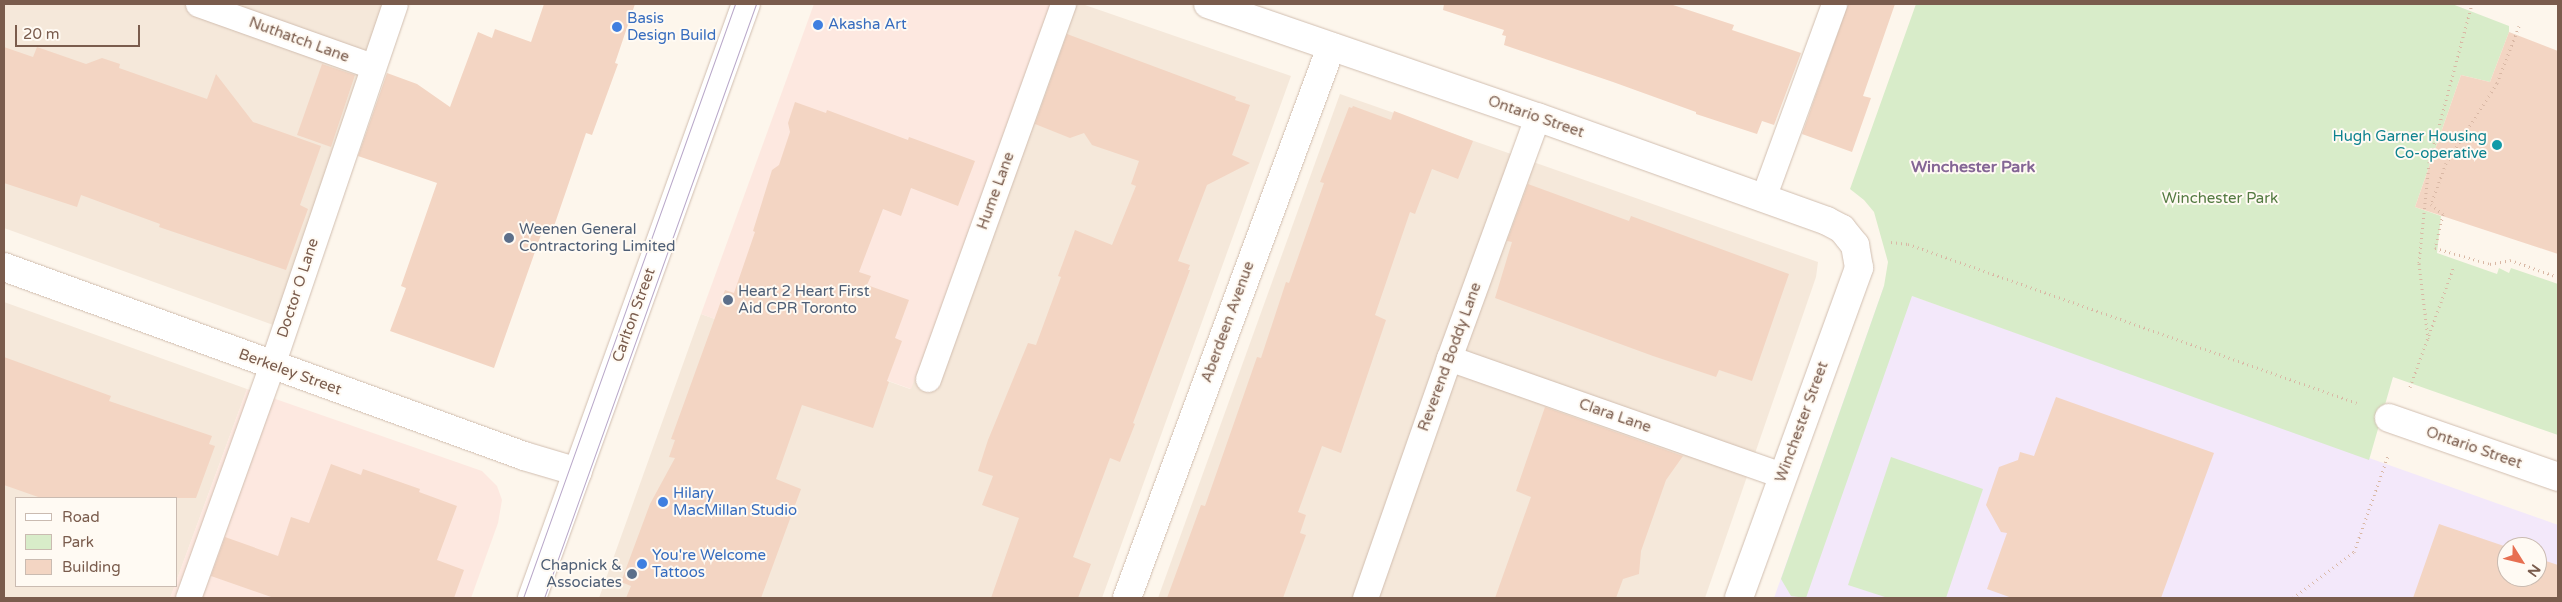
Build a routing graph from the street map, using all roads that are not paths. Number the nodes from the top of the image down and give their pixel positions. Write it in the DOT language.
graph roads {
  1 [pos="198,4"];
  2 [pos="395,4"];
  3 [pos="746,4"];
  4 [pos="1063,4"];
  5 [pos="1208,4"];
  6 [pos="1834,4"];
  7 [pos="1331,47"];
  8 [pos="372,66"];
  9 [pos="1537,117"];
  10 [pos="1763,198"];
  11 [pos="1855,245"];
  12 [pos="4,267"];
  13 [pos="1449,358"];
  14 [pos="272,365"];
  15 [pos="928,379"];
  16 [pos="2389,418"];
  17 [pos="578,472"];
  18 [pos="1782,475"];
  19 [pos="2558,477"];
  20 [pos="188,598"];
  21 [pos="532,598"];
  22 [pos="1127,598"];
  23 [pos="1365,598"];
  24 [pos="1739,598"];
  1 -- 8 [label="lane, Nuthatch Lane"];
  2 -- 8 [label="lane, Doctor O Lane"];
  3 -- 17 [label="street, Carlton Street"];
  4 -- 15 [label="lane, Hume Lane"];
  5 -- 7 [label="street, Ontario Street"];
  6 -- 10 [label="lane"];
  7 -- 9 [label="street, Ontario Street"];
  7 -- 22 [label="street, Aberdeen Avenue"];
  8 -- 14 [label="lane, Doctor O Lane"];
  9 -- 10 [label="street, Ontario Street"];
  9 -- 13 [label="lane, Reverend Boddy Lane"];
  10 -- 11 [label="street, Ontario Street"];
  11 -- 18 [label="street, Winchester Street"];
  12 -- 14 [label="street, Berkeley Street"];
  13 -- 18 [label="lane, Clara Lane"];
  13 -- 23 [label="lane, Reverend Boddy Lane"];
  14 -- 17 [label="street, Berkeley Street"];
  14 -- 20 [label="lane, Doctor O Lane"];
  16 -- 19 [label="street, Ontario Street"];
  17 -- 21 [label="street, Carlton Street"];
  18 -- 24 [label="street, Winchester Street"];
}
